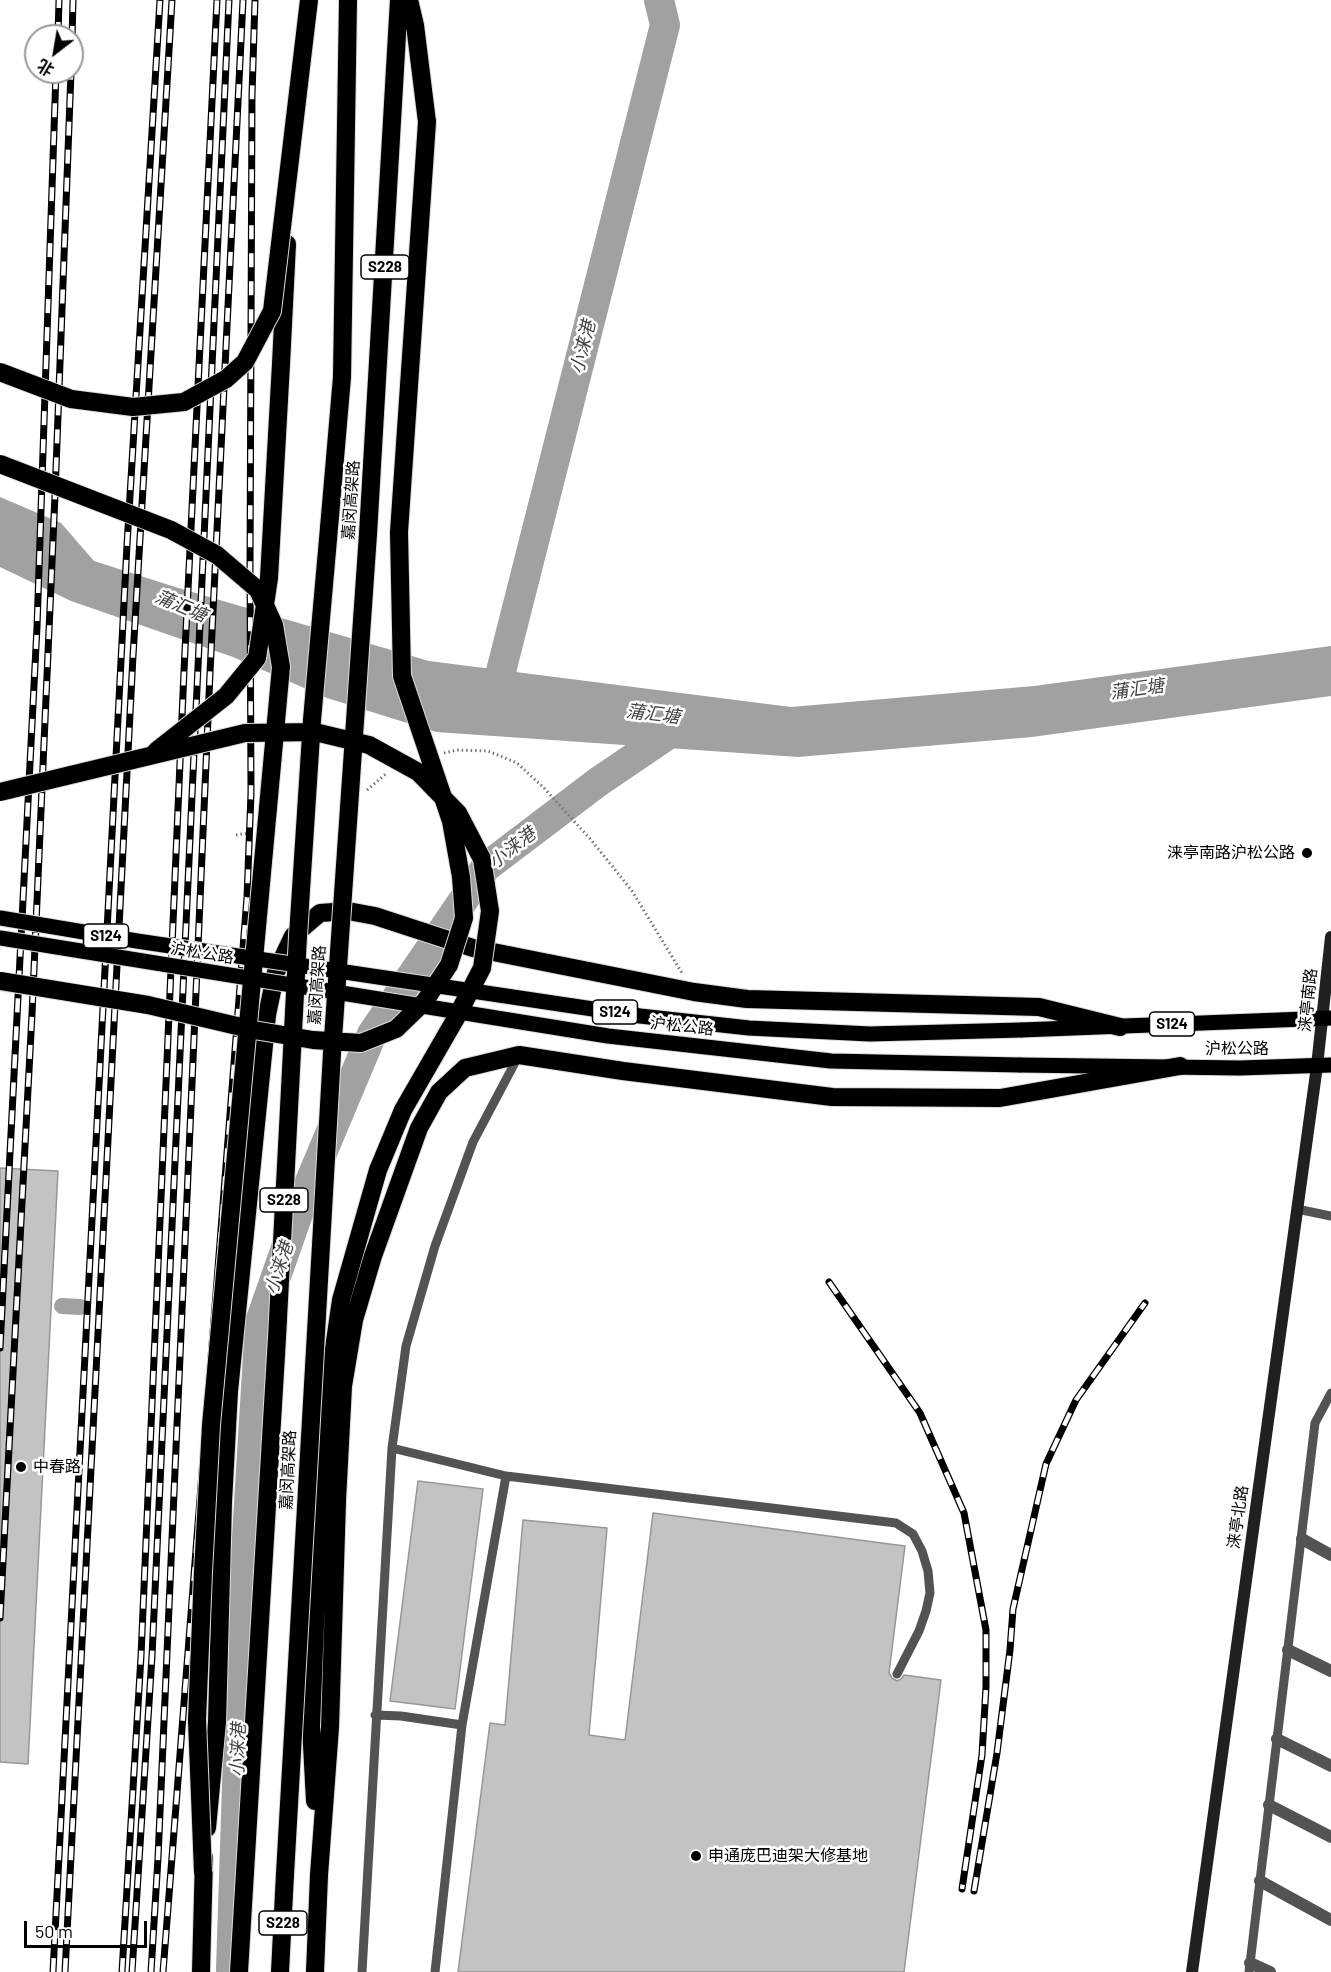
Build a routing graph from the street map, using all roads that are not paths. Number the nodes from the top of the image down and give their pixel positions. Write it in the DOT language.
graph roads {
  1 [pos="302,0"];
  2 [pos="309,0"];
  3 [pos="348,0"];
  4 [pos="399,0"];
  5 [pos="409,0"];
  6 [pos="0,372"];
  7 [pos="0,464"];
  8 [pos="150,755"];
  9 [pos="0,792"];
  10 [pos="0,918"];
  11 [pos="1331,937"];
  12 [pos="0,938"];
  13 [pos="0,981"];
  14 [pos="1327,1019"];
  15 [pos="1120,1027"];
  16 [pos="519,1055"];
  17 [pos="1180,1066"];
  18 [pos="1324,1066"];
  19 [pos="1298,1209"];
  20 [pos="1331,1216"];
  21 [pos="1331,1393"];
  22 [pos="392,1448"];
  23 [pos="506,1476"];
  24 [pos="1302,1539"];
  25 [pos="1331,1555"];
  26 [pos="1288,1650"];
  27 [pos="1331,1671"];
  28 [pos="897,1674"];
  29 [pos="375,1715"];
  30 [pos="462,1725"];
  31 [pos="1277,1739"];
  32 [pos="1331,1766"];
  33 [pos="1269,1805"];
  34 [pos="1331,1837"];
  35 [pos="203,1872"];
  36 [pos="319,1875"];
  37 [pos="1260,1881"];
  38 [pos="1331,1920"];
  39 [pos="1250,1967"];
  40 [pos="201,1972"];
  41 [pos="239,1972"];
  42 [pos="280,1972"];
  43 [pos="315,1972"];
  44 [pos="362,1972"];
  45 [pos="435,1972"];
  46 [pos="1192,1972"];
  47 [pos="1270,1972"];
  1 -- 8 [label="highway, bridge"];
  2 -- 6 [label="highway, bridge"];
  3 -- 41 [label="highway, 嘉闵高架路 / S228, bridge"];
  4 -- 42 [label="highway, 嘉闵高架路 / S228, bridge"];
  5 -- 13 [label="highway, bridge"];
  7 -- 35 [label="highway, bridge"];
  8 -- 9 [label="highway, bridge"];
  8 -- 36 [label="highway, bridge"];
  10 -- 15 [label="main road, 沪松公路 / S124, bridge"];
  11 -- 14 [label="street, 涞亭南路"];
  12 -- 17 [label="main road, 沪松公路 / S124, bridge"];
  14 -- 15 [label="main road, 沪松公路 / S124"];
  14 -- 18 [label="street, 涞亭南路"];
  15 -- 35 [label="highway, bridge"];
  16 -- 17 [label="highway"];
  16 -- 22 [label="lane"];
  16 -- 36 [label="highway"];
  17 -- 18 [label="main road, 沪松公路 / S124"];
  18 -- 19 [label="street, 涞亭北路"];
  19 -- 20 [label="lane"];
  19 -- 46 [label="street, 涞亭北路"];
  21 -- 24 [label="lane"];
  22 -- 23 [label="lane"];
  22 -- 29 [label="lane"];
  23 -- 28 [label="lane"];
  23 -- 30 [label="lane"];
  24 -- 25 [label="street"];
  24 -- 26 [label="lane"];
  26 -- 27 [label="street"];
  26 -- 31 [label="lane"];
  29 -- 30 [label="lane"];
  29 -- 44 [label="lane"];
  30 -- 45 [label="lane"];
  31 -- 32 [label="street"];
  31 -- 33 [label="lane"];
  33 -- 34 [label="street"];
  33 -- 37 [label="lane"];
  35 -- 40 [label="highway"];
  36 -- 43 [label="highway"];
  37 -- 38 [label="street"];
  37 -- 39 [label="lane"];
  39 -- 47 [label="street"];
}
